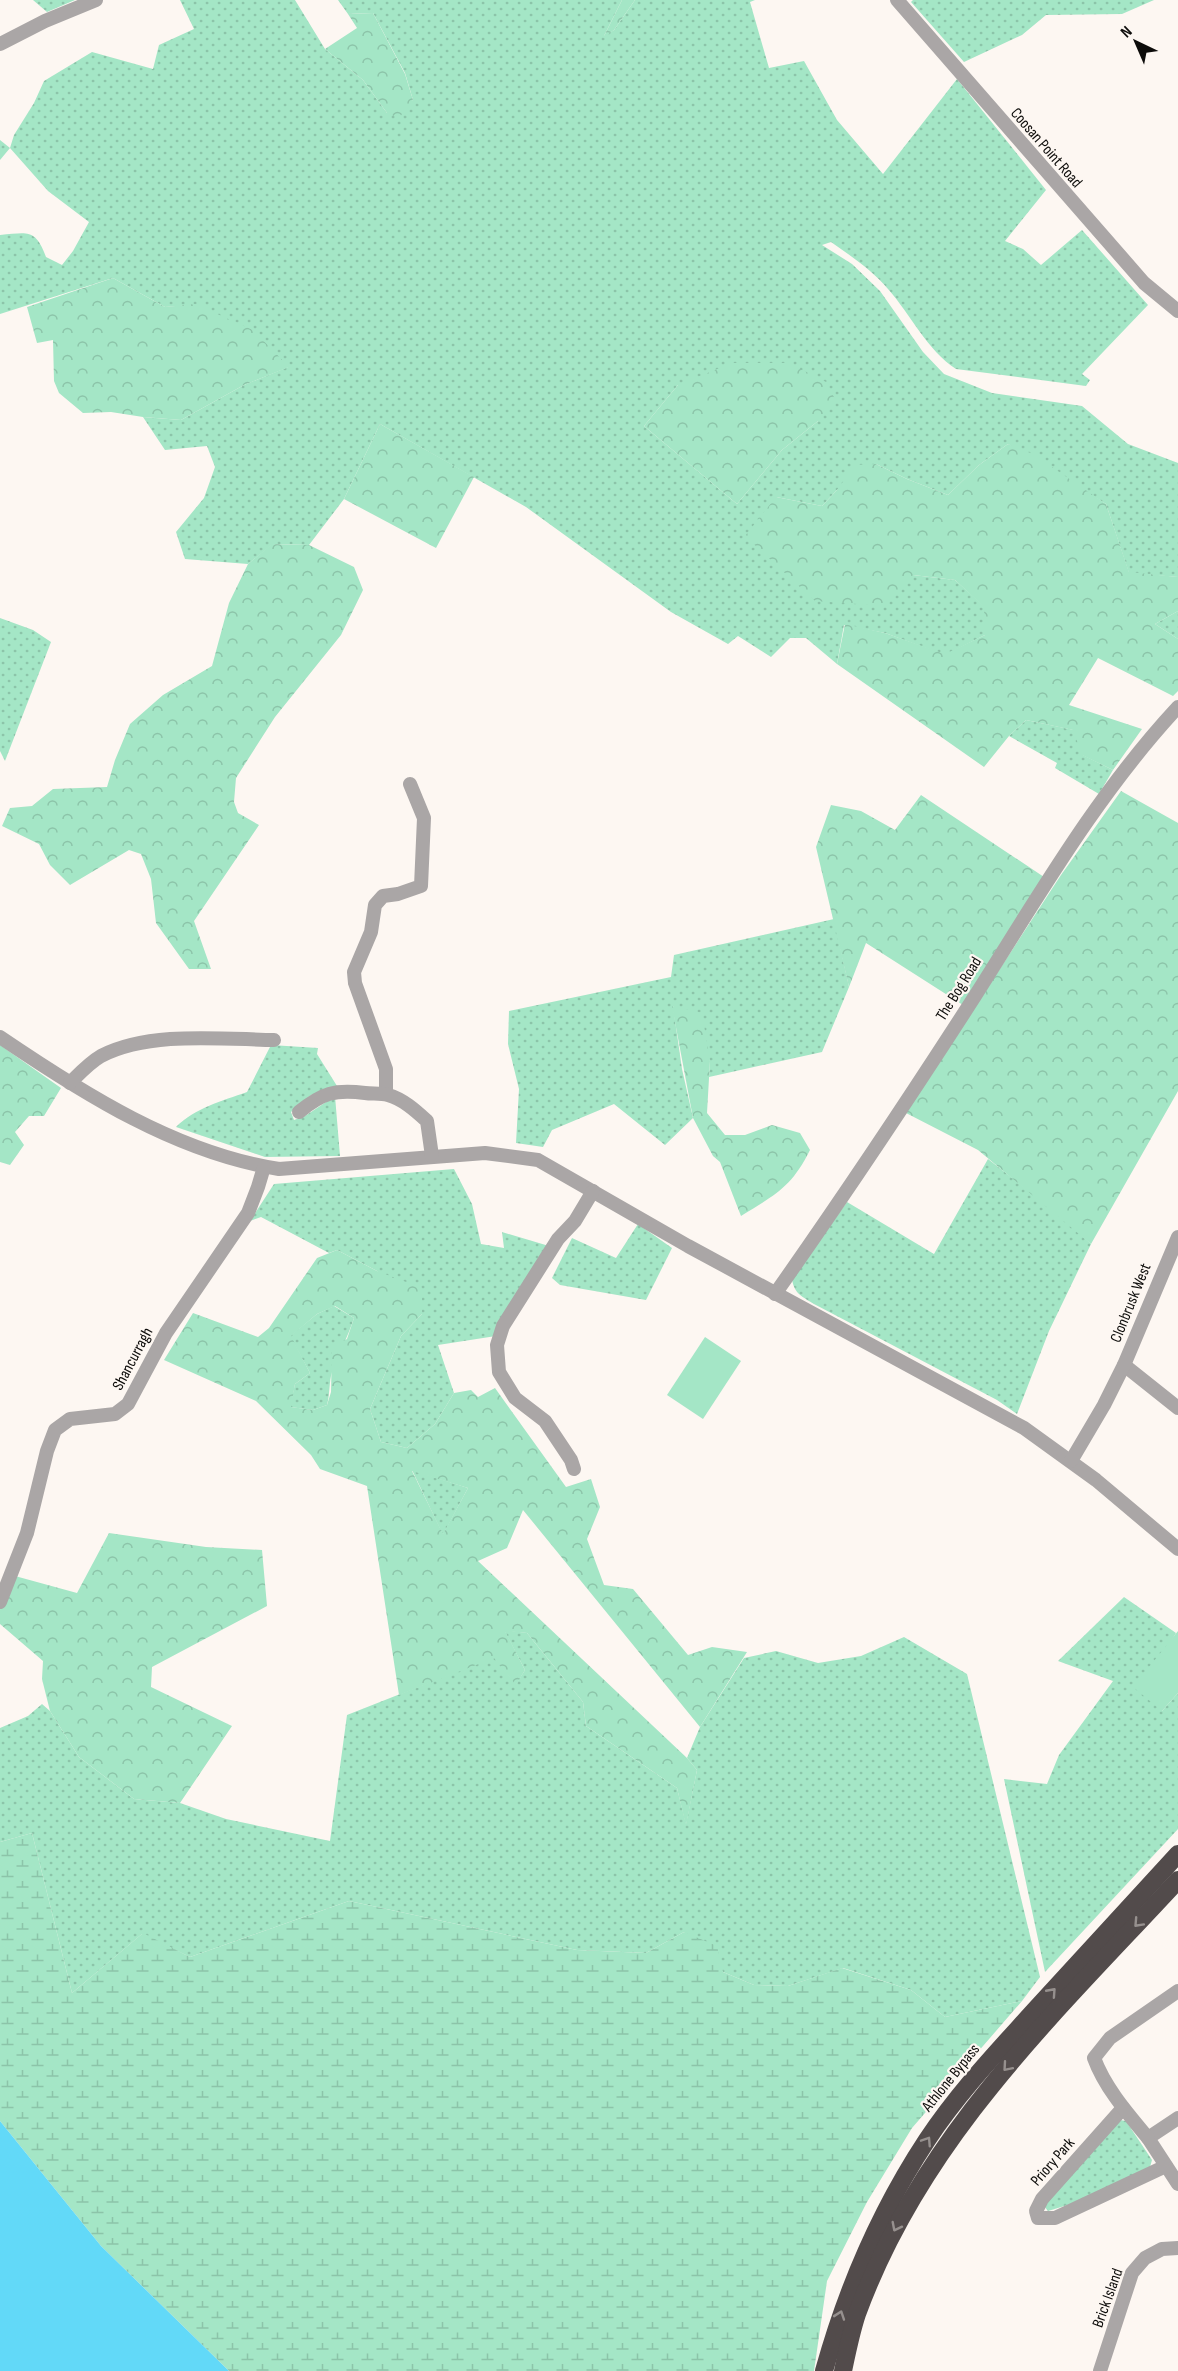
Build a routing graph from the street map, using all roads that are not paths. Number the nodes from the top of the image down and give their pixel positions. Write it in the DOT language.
graph roads {
  1 [pos="96,0"];
  2 [pos="897,0"];
  3 [pos="0,44"];
  4 [pos="1178,311"];
  5 [pos="1178,707"];
  6 [pos="410,784"];
  7 [pos="0,1037"];
  8 [pos="274,1040"];
  9 [pos="70,1083"];
  10 [pos="386,1094"];
  11 [pos="299,1112"];
  12 [pos="432,1156"];
  13 [pos="264,1167"];
  14 [pos="593,1191"];
  15 [pos="1178,1237"];
  16 [pos="1174,1256"];
  17 [pos="775,1294"];
  18 [pos="1124,1365"];
  19 [pos="1178,1408"];
  20 [pos="1071,1461"];
  21 [pos="574,1469"];
  22 [pos="1178,1549"];
  23 [pos="0,1602"];
  24 [pos="1178,1854"];
  25 [pos="1178,1880"];
  26 [pos="1178,1991"];
  27 [pos="1123,2108"];
  28 [pos="1178,2118"];
  29 [pos="1149,2138"];
  30 [pos="1166,2166"];
  31 [pos="1178,2184"];
  32 [pos="1178,2248"];
  33 [pos="824,2371"];
  34 [pos="843,2371"];
  35 [pos="1100,2371"];
  1 -- 3 [label="street"];
  2 -- 4 [label="street, Coosan Point Road"];
  5 -- 17 [label="street, The Bog Road"];
  6 -- 10 [label="street"];
  7 -- 9 [label="street"];
  8 -- 9 [label="street"];
  9 -- 13 [label="street"];
  10 -- 11 [label="street"];
  10 -- 12 [label="street"];
  12 -- 13 [label="street"];
  12 -- 14 [label="street"];
  13 -- 23 [label="street, Shancurragh"];
  14 -- 17 [label="street"];
  14 -- 21 [label="street"];
  15 -- 16 [label="street, Clonbrusk West"];
  16 -- 18 [label="street, Clonbrusk West"];
  17 -- 20 [label="street"];
  18 -- 19 [label="street, Clonbrusk West"];
  18 -- 20 [label="street, Clonbrusk West"];
  20 -- 22 [label="street"];
  33 -- 24 [label="highway, Athlone Bypass, one-way"];
  25 -- 34 [label="highway, one-way"];
  26 -- 27 [label="street"];
  27 -- 29 [label="street"];
  27 -- 30 [label="street, Priory Park"];
  28 -- 29 [label="street"];
  29 -- 30 [label="street"];
  30 -- 31 [label="street"];
  32 -- 35 [label="street, Brick Island"];
}
